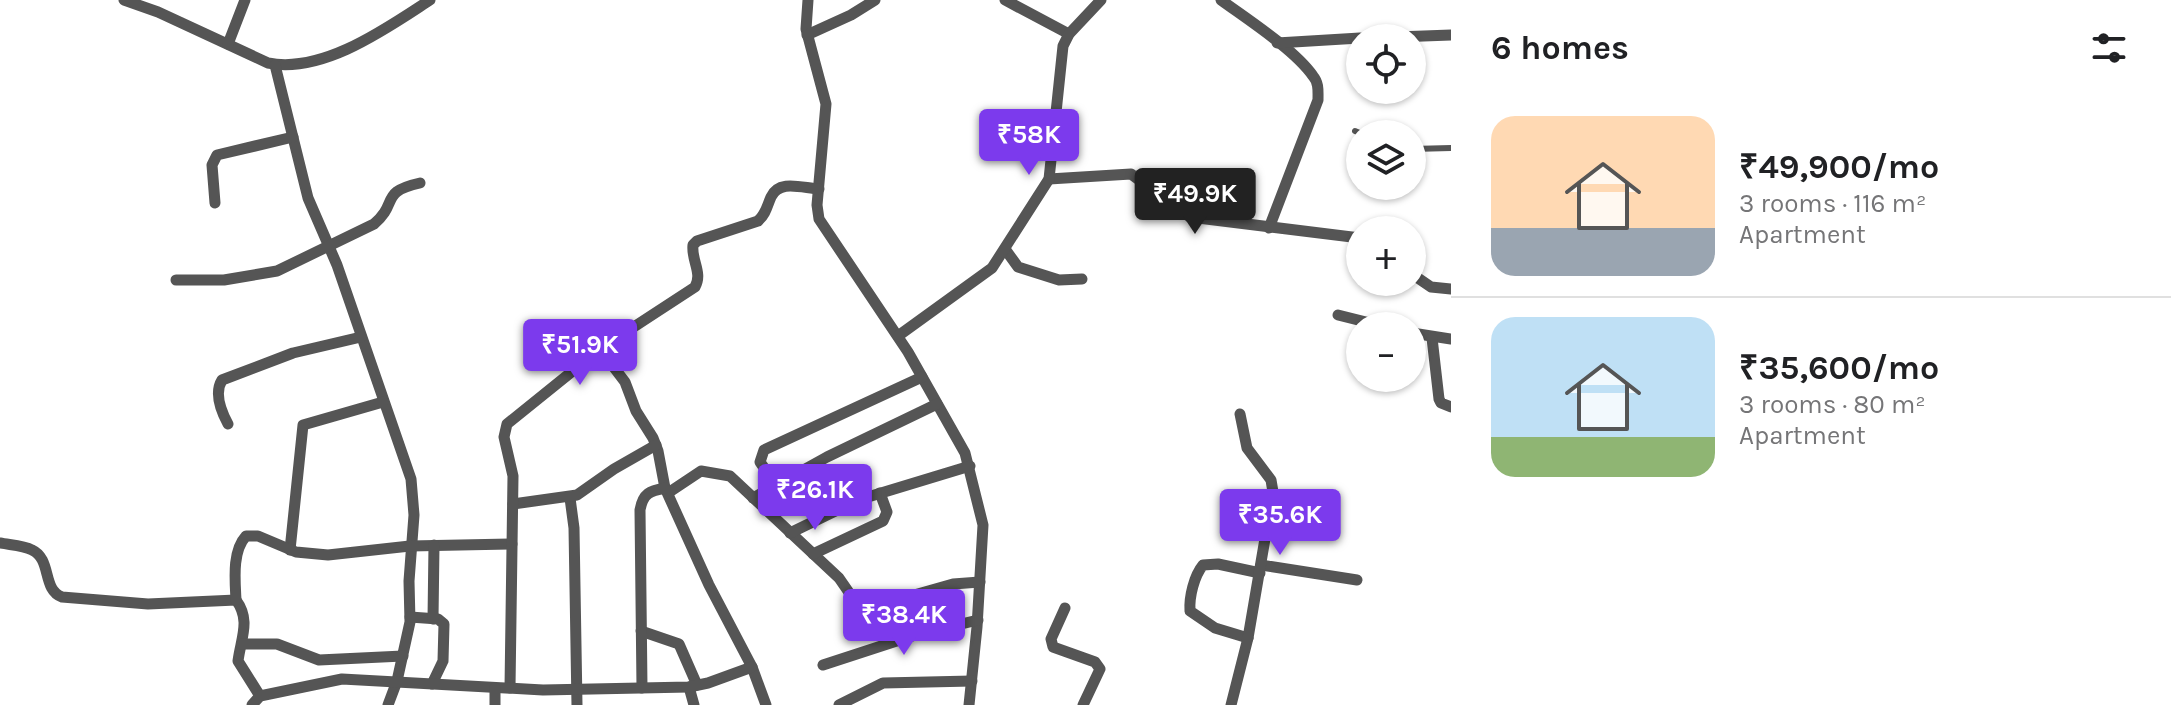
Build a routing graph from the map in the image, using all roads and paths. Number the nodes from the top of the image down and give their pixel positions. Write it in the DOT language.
graph roads {
  1 [pos="124,0"];
  2 [pos="245,0"];
  3 [pos="430,0"];
  4 [pos="808,0"];
  5 [pos="875,0"];
  6 [pos="1005,0"];
  7 [pos="1101,0"];
  8 [pos="1221,0"];
  9 [pos="1069,34"];
  10 [pos="807,35"];
  11 [pos="1451,35"];
  12 [pos="1426,36"];
  13 [pos="1346,39"];
  14 [pos="1277,43"];
  15 [pos="228,44"];
  16 [pos="275,65"];
  17 [pos="293,137"];
  18 [pos="1451,148"];
  19 [pos="1426,149"];
  20 [pos="1049,179"];
  21 [pos="420,183"];
  22 [pos="819,189"];
  23 [pos="215,203"];
  24 [pos="1269,228"];
  25 [pos="1346,236"];
  26 [pos="329,247"];
  27 [pos="1005,249"];
  28 [pos="1082,279"];
  29 [pos="176,280"];
  30 [pos="1426,284"];
  31 [pos="1451,289"];
  32 [pos="1338,315"];
  33 [pos="1346,317"];
  34 [pos="898,336"];
  35 [pos="1426,336"];
  36 [pos="361,337"];
  37 [pos="1432,338"];
  38 [pos="1451,339"];
  39 [pos="600,349"];
  40 [pos="922,377"];
  41 [pos="383,402"];
  42 [pos="937,404"];
  43 [pos="1451,407"];
  44 [pos="1240,414"];
  45 [pos="228,424"];
  46 [pos="656,445"];
  47 [pos="970,466"];
  48 [pos="776,485"];
  49 [pos="666,490"];
  50 [pos="880,493"];
  51 [pos="570,498"];
  52 [pos="753,498"];
  53 [pos="513,504"];
  54 [pos="790,533"];
  55 [pos="0,543"];
  56 [pos="512,544"];
  57 [pos="434,545"];
  58 [pos="410,546"];
  59 [pos="290,550"];
  60 [pos="813,554"];
  61 [pos="1260,569"];
  62 [pos="1357,580"];
  63 [pos="980,582"];
  64 [pos="236,600"];
  65 [pos="1065,608"];
  66 [pos="410,617"];
  67 [pos="433,619"];
  68 [pos="978,620"];
  69 [pos="641,631"];
  70 [pos="1248,638"];
  71 [pos="242,644"];
  72 [pos="403,656"];
  73 [pos="823,665"];
  74 [pos="752,667"];
  75 [pos="397,681"];
  76 [pos="972,681"];
  77 [pos="432,684"];
  78 [pos="693,686"];
  79 [pos="495,688"];
  80 [pos="510,688"];
  81 [pos="642,688"];
  82 [pos="577,690"];
  83 [pos="256,701"];
  84 [pos="388,705"];
  85 [pos="495,705"];
  86 [pos="577,705"];
  87 [pos="694,705"];
  88 [pos="766,705"];
  89 [pos="839,705"];
  90 [pos="969,705"];
  91 [pos="1083,705"];
  92 [pos="1231,705"];
  1 -- 15 [label="street"];
  2 -- 15 [label="street"];
  3 -- 16 [label="street"];
  4 -- 10 [label="street"];
  5 -- 10 [label="street"];
  6 -- 9 [label="street"];
  7 -- 9 [label="street"];
  8 -- 14 [label="street"];
  9 -- 20 [label="street"];
  10 -- 22 [label="street"];
  11 -- 12 [label="street"];
  13 -- 14 [label="street"];
  14 -- 24 [label="street"];
  15 -- 16 [label="street"];
  16 -- 17 [label="street"];
  17 -- 23 [label="street"];
  17 -- 26 [label="street"];
  18 -- 19 [label="lane"];
  20 -- 24 [label="street"];
  20 -- 27 [label="street"];
  21 -- 26 [label="street"];
  22 -- 34 [label="street"];
  22 -- 39 [label="street"];
  24 -- 25 [label="street"];
  26 -- 29 [label="street"];
  26 -- 36 [label="street"];
  27 -- 28 [label="street"];
  27 -- 34 [label="street"];
  30 -- 31 [label="street"];
  32 -- 33 [label="street"];
  34 -- 40 [label="street"];
  35 -- 37 [label="street"];
  36 -- 41 [label="street"];
  36 -- 45 [label="street"];
  37 -- 38 [label="street"];
  37 -- 43 [label="street"];
  39 -- 46 [label="street"];
  39 -- 53 [label="street"];
  40 -- 42 [label="street"];
  40 -- 48 [label="street"];
  41 -- 58 [label="street"];
  41 -- 59 [label="street"];
  42 -- 47 [label="street"];
  42 -- 48 [label="street"];
  44 -- 61 [label="street"];
  46 -- 49 [label="street"];
  46 -- 51 [label="street"];
  47 -- 50 [label="street"];
  47 -- 63 [label="street"];
  48 -- 52 [label="street"];
  49 -- 52 [label="street"];
  49 -- 69 [label="street"];
  49 -- 74 [label="street"];
  50 -- 54 [label="street"];
  50 -- 60 [label="street"];
  51 -- 53 [label="street"];
  51 -- 82 [label="street"];
  52 -- 54 [label="street"];
  53 -- 56 [label="street"];
  54 -- 60 [label="street"];
  55 -- 64 [label="street"];
  56 -- 57 [label="street"];
  56 -- 80 [label="street"];
  57 -- 58 [label="street"];
  57 -- 67 [label="street"];
  58 -- 59 [label="street"];
  58 -- 66 [label="street"];
  59 -- 64 [label="street"];
  60 -- 63 [label="street"];
  61 -- 62 [label="street"];
  61 -- 70 [label="street"];
  61 -- 70 [label="street"];
  63 -- 68 [label="street"];
  64 -- 71 [label="street"];
  65 -- 91 [label="street"];
  66 -- 67 [label="street"];
  66 -- 72 [label="street"];
  67 -- 77 [label="street"];
  68 -- 73 [label="street"];
  68 -- 76 [label="street"];
  69 -- 78 [label="street"];
  69 -- 81 [label="street"];
  70 -- 92 [label="street"];
  71 -- 72 [label="street"];
  71 -- 83 [label="street"];
  72 -- 75 [label="street"];
  74 -- 78 [label="street"];
  74 -- 88 [label="street"];
  75 -- 77 [label="street"];
  75 -- 83 [label="street"];
  75 -- 84 [label="street"];
  76 -- 89 [label="street"];
  76 -- 90 [label="street"];
  77 -- 79 [label="street"];
  78 -- 81 [label="street"];
  78 -- 87 [label="street"];
  79 -- 80 [label="street"];
  79 -- 85 [label="street"];
  80 -- 82 [label="street"];
  81 -- 82 [label="street"];
  82 -- 86 [label="street"];
}
